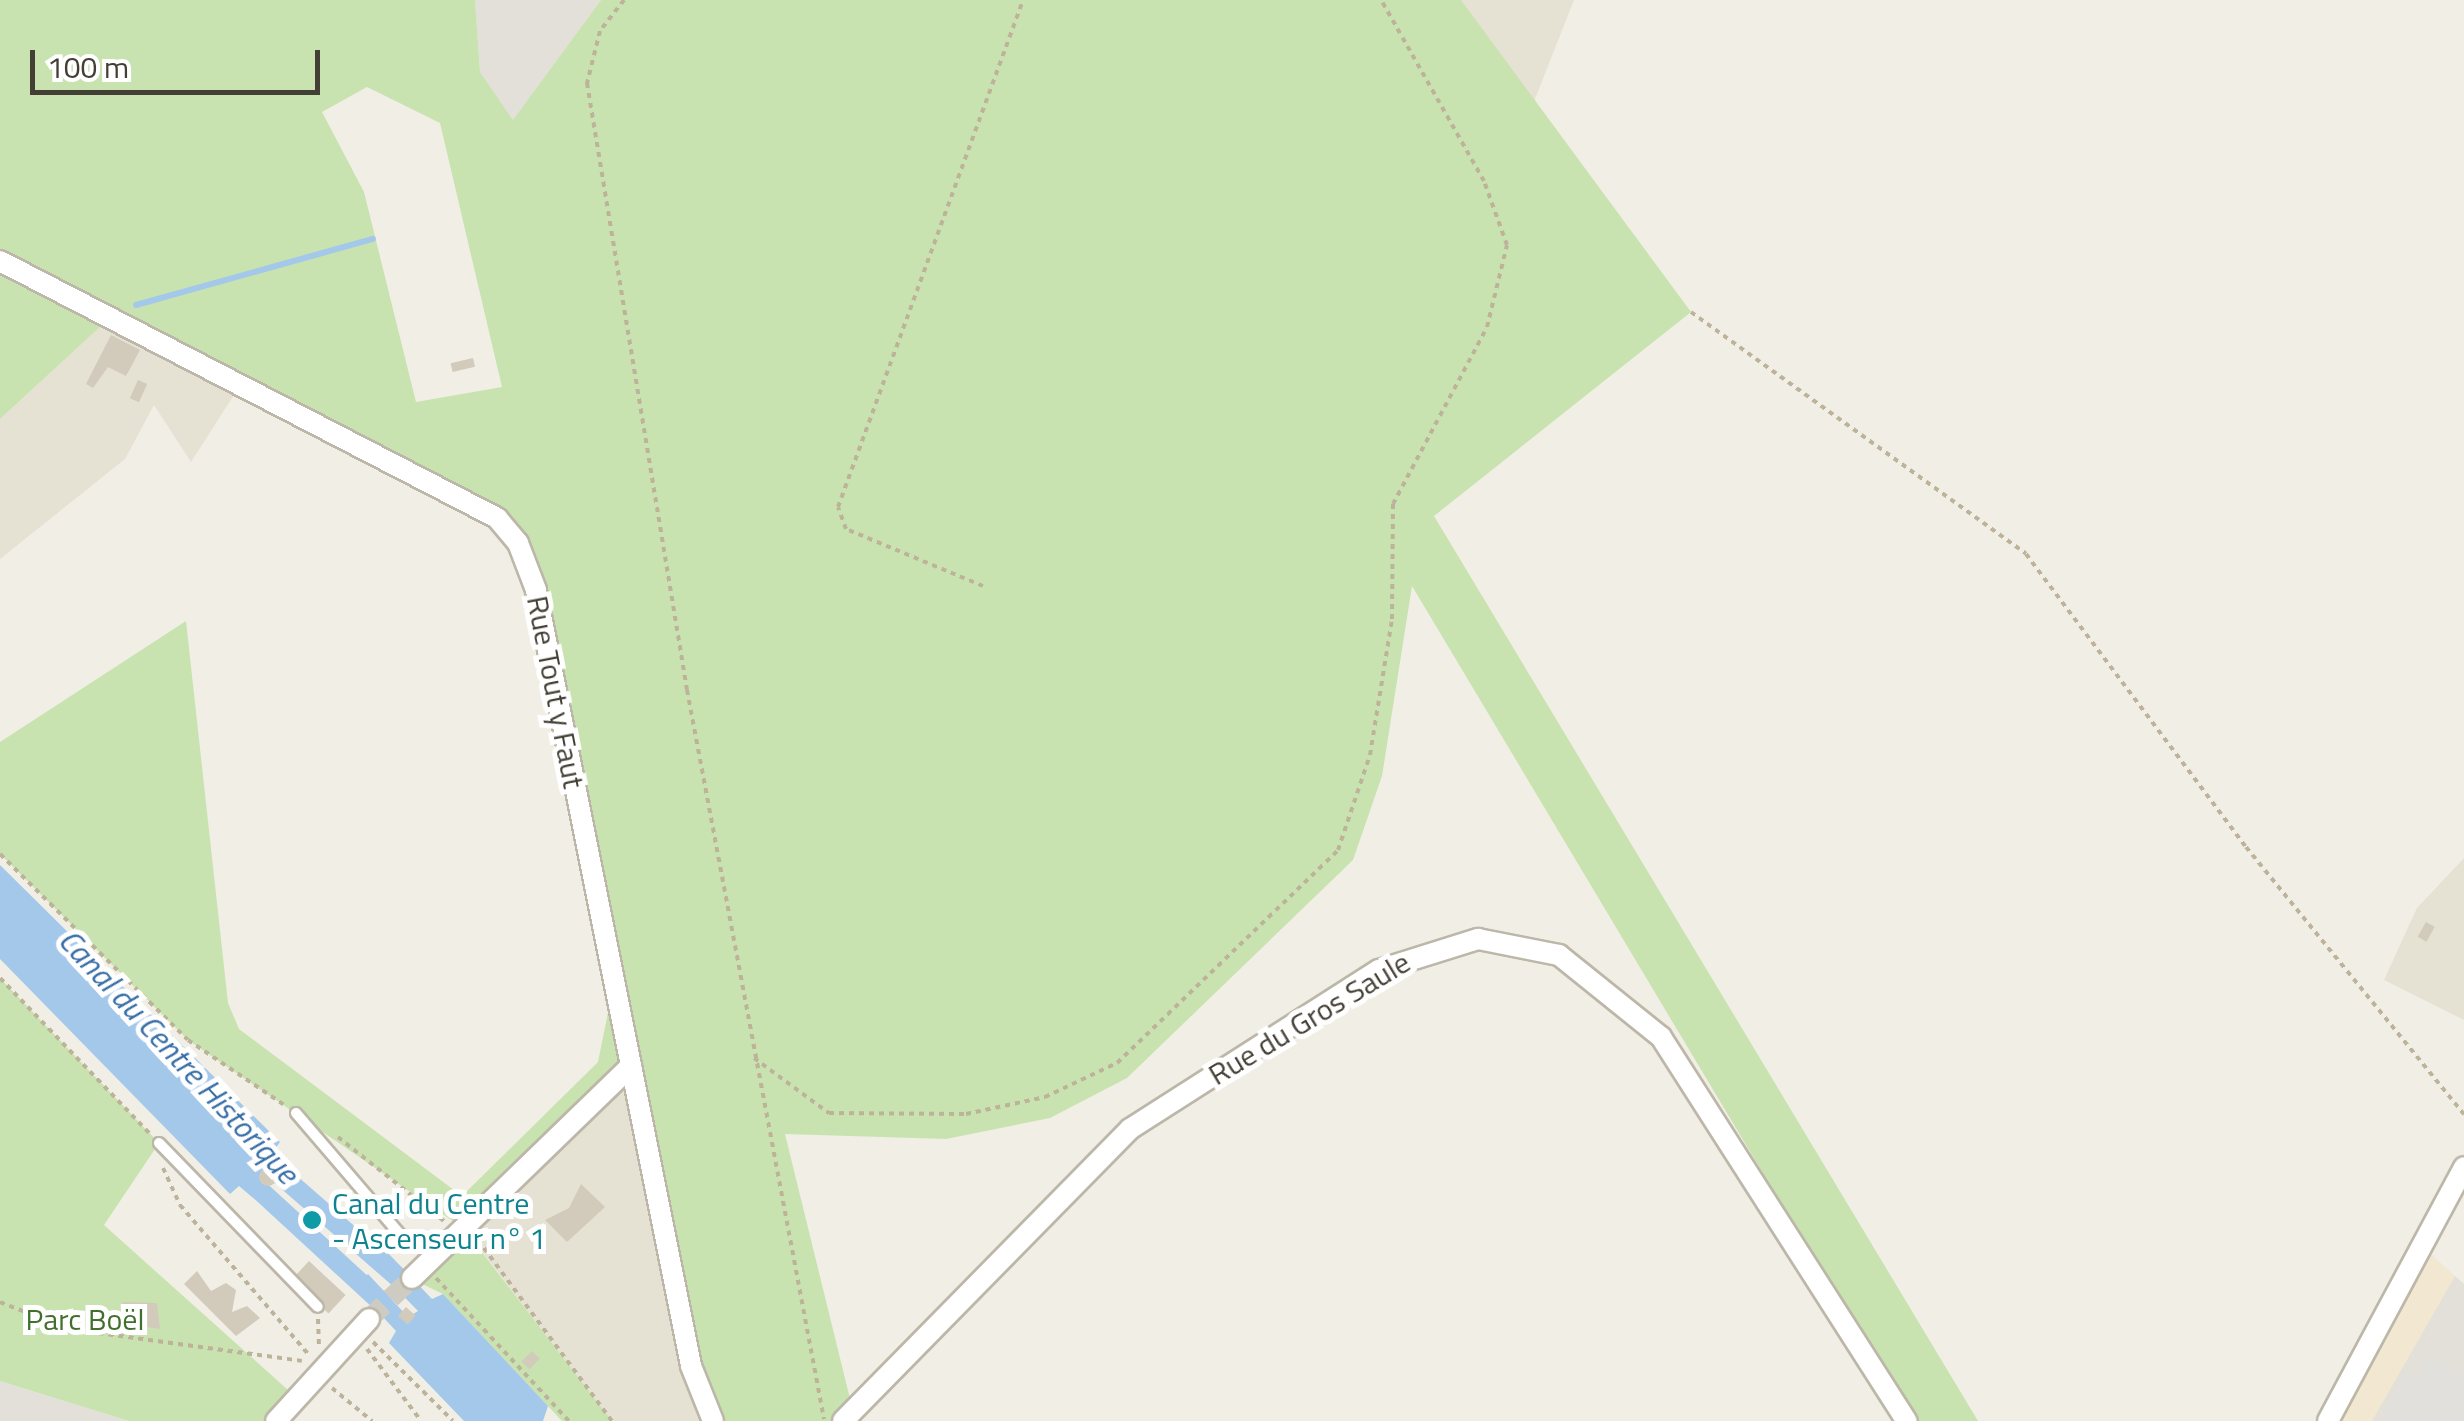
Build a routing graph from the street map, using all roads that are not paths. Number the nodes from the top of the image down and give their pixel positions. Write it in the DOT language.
graph roads {
  1 [pos="0,262"];
  2 [pos="631,1066"];
  3 [pos="296,1113"];
  4 [pos="159,1143"];
  5 [pos="2464,1166"];
  6 [pos="410,1246"];
  7 [pos="422,1276"];
  8 [pos="318,1307"];
  9 [pos="369,1318"];
  10 [pos="276,1421"];
  11 [pos="713,1421"];
  12 [pos="843,1421"];
  13 [pos="1907,1421"];
  14 [pos="2328,1421"];
  1 -- 2 [label="street, Rue Tout y Faut"];
  2 -- 7 [label="street"];
  2 -- 11 [label="street, Rue Tout y Faut"];
  3 -- 6 [label="lane"];
  4 -- 8 [label="lane"];
  5 -- 14 [label="street"];
  9 -- 10 [label="street"];
  12 -- 13 [label="street, Rue du Gros Saule"];
}
